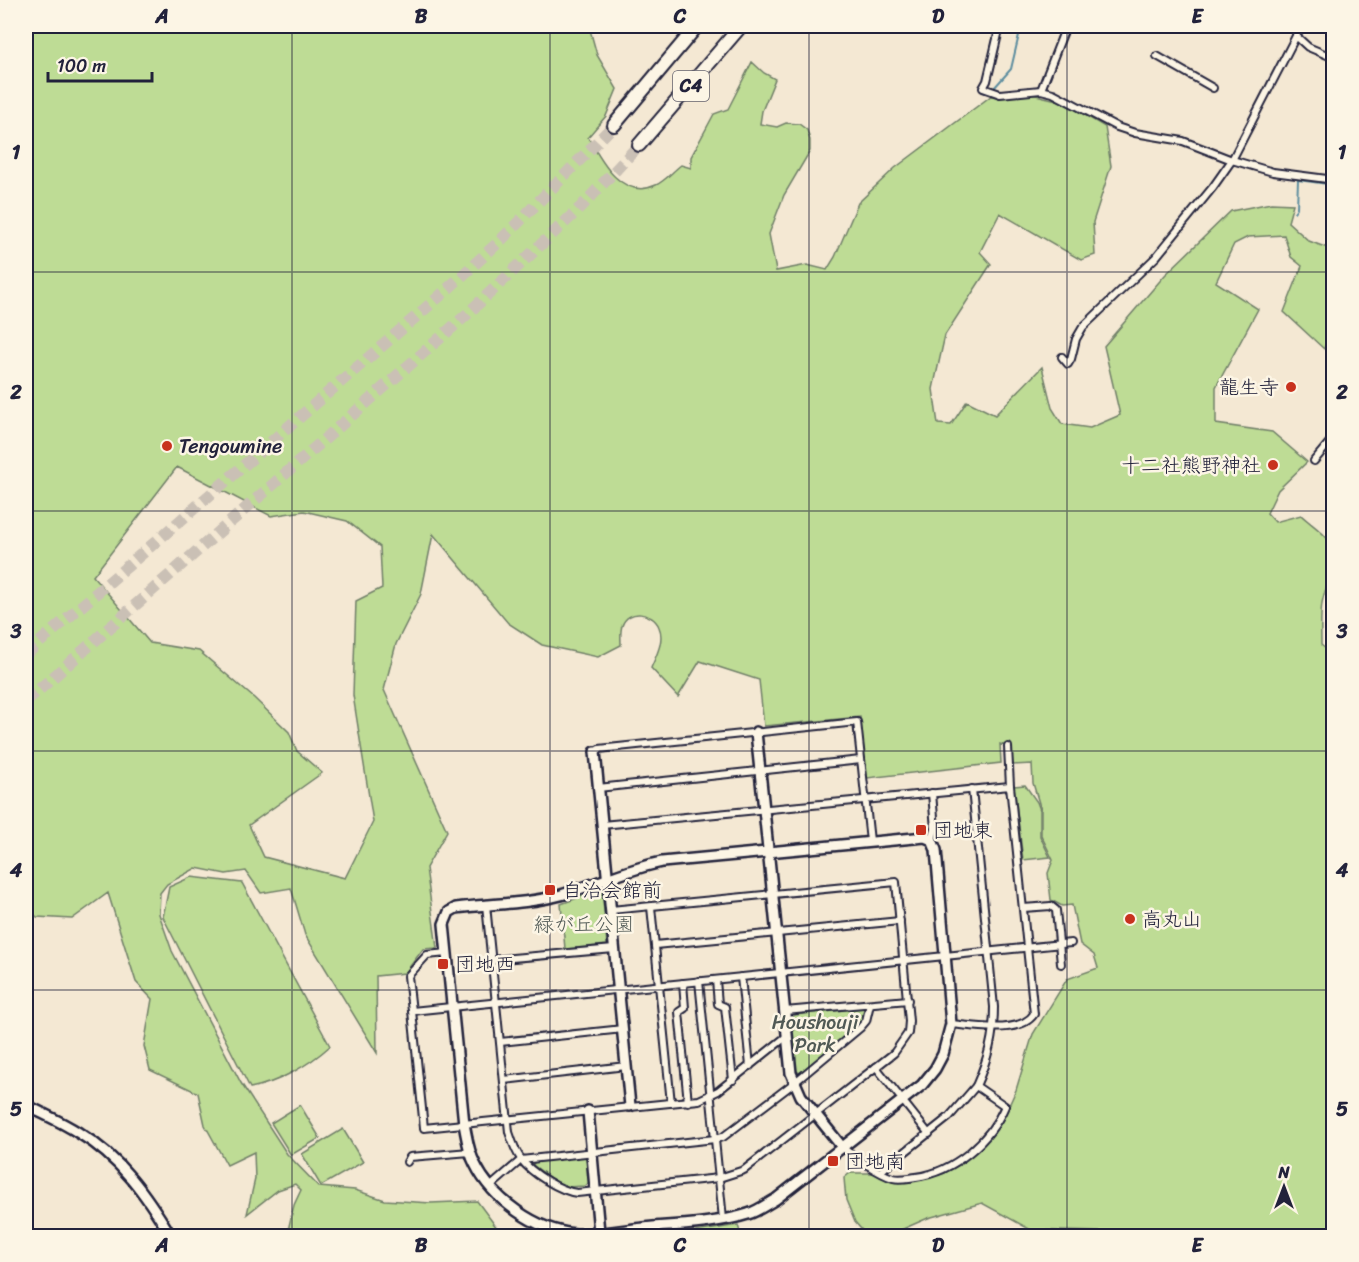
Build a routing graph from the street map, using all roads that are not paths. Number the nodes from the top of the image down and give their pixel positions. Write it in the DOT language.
graph roads {
  1 [pos="697,26"];
  2 [pos="741,26"];
  3 [pos="1000,26"];
  4 [pos="1066,26"];
  5 [pos="1298,26"];
  6 [pos="1296,36"];
  7 [pos="1157,56"];
  8 [pos="1334,58"];
  9 [pos="1213,88"];
  10 [pos="1041,90"];
  11 [pos="614,125"];
  12 [pos="639,145"];
  13 [pos="1232,160"];
  14 [pos="1334,182"];
  15 [pos="1062,357"];
  16 [pos="1334,437"];
  17 [pos="1314,461"];
  18 [pos="756,732"];
  19 [pos="1008,747"];
  20 [pos="595,752"];
  21 [pos="861,760"];
  22 [pos="760,771"];
  23 [pos="1010,786"];
  24 [pos="598,788"];
  25 [pos="972,789"];
  26 [pos="932,793"];
  27 [pos="866,800"];
  28 [pos="764,810"];
  29 [pos="602,825"];
  30 [pos="932,840"];
  31 [pos="870,841"];
  32 [pos="768,852"];
  33 [pos="608,880"];
  34 [pos="772,894"];
  35 [pos="486,904"];
  36 [pos="651,907"];
  37 [pos="1023,908"];
  38 [pos="611,910"];
  39 [pos="900,921"];
  40 [pos="777,933"];
  41 [pos="1071,943"];
  42 [pos="1060,944"];
  43 [pos="655,945"];
  44 [pos="1027,948"];
  45 [pos="614,949"];
  46 [pos="988,952"];
  47 [pos="447,953"];
  48 [pos="946,956"];
  49 [pos="491,960"];
  50 [pos="904,961"];
  51 [pos="1061,964"];
  52 [pos="781,973"];
  53 [pos="741,977"];
  54 [pos="716,980"];
  55 [pos="699,981"];
  56 [pos="683,983"];
  57 [pos="659,986"];
  58 [pos="618,989"];
  59 [pos="908,1000"];
  60 [pos="496,1002"];
  61 [pos="870,1004"];
  62 [pos="453,1006"];
  63 [pos="412,1011"];
  64 [pos="785,1011"];
  65 [pos="951,1024"];
  66 [pos="994,1028"];
  67 [pos="623,1029"];
  68 [pos="787,1036"];
  69 [pos="500,1042"];
  70 [pos="626,1066"];
  71 [pos="750,1066"];
  72 [pos="876,1067"];
  73 [pos="504,1080"];
  74 [pos="733,1080"];
  75 [pos="794,1083"];
  76 [pos="976,1086"];
  77 [pos="711,1095"];
  78 [pos="899,1096"];
  79 [pos="688,1102"];
  80 [pos="671,1103"];
  81 [pos="26,1105"];
  82 [pos="906,1105"];
  83 [pos="630,1106"];
  84 [pos="588,1111"];
  85 [pos="816,1114"];
  86 [pos="508,1120"];
  87 [pos="464,1124"];
  88 [pos="928,1134"];
  89 [pos="715,1139"];
  90 [pos="842,1147"];
  91 [pos="592,1151"];
  92 [pos="470,1152"];
  93 [pos="521,1160"];
  94 [pos="407,1162"];
  95 [pos="881,1171"];
  96 [pos="719,1178"];
  97 [pos="490,1187"];
  98 [pos="595,1191"];
  99 [pos="723,1219"];
  100 [pos="662,1227"];
  101 [pos="599,1232"];
  102 [pos="171,1236"];
  103 [pos="666,1236"];
  1 -- 11 [label="highway, C4"];
  2 -- 12 [label="highway, C4"];
  3 -- 10 [label="street"];
  4 -- 10 [label="street"];
  5 -- 6 [label="street"];
  6 -- 8 [label="street"];
  6 -- 13 [label="street"];
  7 -- 9 [label="street"];
  10 -- 13 [label="street"];
  13 -- 14 [label="street"];
  13 -- 15 [label="street"];
  16 -- 17 [label="street"];
  18 -- 20 [label="street"];
  18 -- 21 [label="street"];
  18 -- 22 [label="street"];
  19 -- 23 [label="street"];
  20 -- 24 [label="street"];
  21 -- 22 [label="street"];
  21 -- 27 [label="street"];
  22 -- 24 [label="street"];
  22 -- 28 [label="street"];
  23 -- 25 [label="street"];
  23 -- 37 [label="street"];
  24 -- 29 [label="street"];
  25 -- 26 [label="street"];
  25 -- 46 [label="street"];
  26 -- 27 [label="street"];
  26 -- 30 [label="street"];
  27 -- 28 [label="street"];
  27 -- 31 [label="street"];
  28 -- 29 [label="street"];
  28 -- 32 [label="street"];
  29 -- 33 [label="street"];
  30 -- 31 [label="street"];
  30 -- 48 [label="street"];
  31 -- 32 [label="street"];
  32 -- 33 [label="street"];
  32 -- 34 [label="street"];
  33 -- 35 [label="street"];
  33 -- 38 [label="street"];
  34 -- 36 [label="street"];
  34 -- 39 [label="street"];
  34 -- 40 [label="street"];
  35 -- 47 [label="street"];
  35 -- 49 [label="street"];
  36 -- 38 [label="street"];
  36 -- 43 [label="street"];
  37 -- 42 [label="street"];
  37 -- 44 [label="street"];
  38 -- 45 [label="street"];
  39 -- 40 [label="street"];
  39 -- 50 [label="street"];
  40 -- 43 [label="street"];
  40 -- 52 [label="street"];
  41 -- 42 [label="street"];
  42 -- 44 [label="street"];
  42 -- 51 [label="street"];
  43 -- 57 [label="street"];
  44 -- 46 [label="street"];
  44 -- 66 [label="street"];
  45 -- 49 [label="street"];
  45 -- 58 [label="street"];
  46 -- 48 [label="street"];
  46 -- 66 [label="street"];
  47 -- 62 [label="street"];
  47 -- 63 [label="street"];
  48 -- 50 [label="street"];
  48 -- 65 [label="street"];
  49 -- 60 [label="street"];
  50 -- 52 [label="street"];
  50 -- 59 [label="street"];
  52 -- 53 [label="street"];
  52 -- 64 [label="street"];
  53 -- 54 [label="street"];
  53 -- 71 [label="street"];
  54 -- 55 [label="street"];
  54 -- 74 [label="street"];
  55 -- 56 [label="street"];
  55 -- 77 [label="street"];
  56 -- 57 [label="street"];
  56 -- 79 [label="street"];
  57 -- 58 [label="street"];
  57 -- 80 [label="street"];
  58 -- 60 [label="street"];
  58 -- 67 [label="street"];
  59 -- 61 [label="street"];
  59 -- 72 [label="street"];
  60 -- 62 [label="street"];
  60 -- 69 [label="street"];
  61 -- 64 [label="street"];
  61 -- 75 [label="street"];
  62 -- 63 [label="street"];
  62 -- 87 [label="street"];
  63 -- 87 [label="street"];
  64 -- 68 [label="street"];
  65 -- 66 [label="street"];
  65 -- 90 [label="street"];
  66 -- 76 [label="street"];
  67 -- 69 [label="street"];
  67 -- 70 [label="street"];
  68 -- 71 [label="street"];
  68 -- 75 [label="street"];
  69 -- 73 [label="street"];
  70 -- 73 [label="street"];
  70 -- 83 [label="street"];
  71 -- 74 [label="street"];
  72 -- 78 [label="street"];
  72 -- 85 [label="street"];
  73 -- 86 [label="street"];
  74 -- 77 [label="street"];
  75 -- 85 [label="street"];
  75 -- 89 [label="street"];
  76 -- 88 [label="street"];
  76 -- 95 [label="street"];
  77 -- 79 [label="street"];
  77 -- 89 [label="street"];
  79 -- 80 [label="street"];
  80 -- 83 [label="street"];
  81 -- 102 [label="street"];
  82 -- 88 [label="street"];
  83 -- 84 [label="street"];
  84 -- 86 [label="street"];
  84 -- 91 [label="street"];
  85 -- 90 [label="street"];
  85 -- 96 [label="street"];
  86 -- 87 [label="street"];
  86 -- 93 [label="street"];
  87 -- 92 [label="street"];
  88 -- 95 [label="street"];
  89 -- 91 [label="street"];
  89 -- 96 [label="street"];
  90 -- 95 [label="street"];
  90 -- 99 [label="street"];
  91 -- 93 [label="street"];
  91 -- 98 [label="street"];
  92 -- 94 [label="street"];
  92 -- 97 [label="street"];
  93 -- 97 [label="street"];
  93 -- 98 [label="street"];
  96 -- 98 [label="street"];
  96 -- 99 [label="street"];
  97 -- 101 [label="street"];
  98 -- 101 [label="street"];
  99 -- 100 [label="street"];
  100 -- 101 [label="street"];
  100 -- 103 [label="street"];
}
